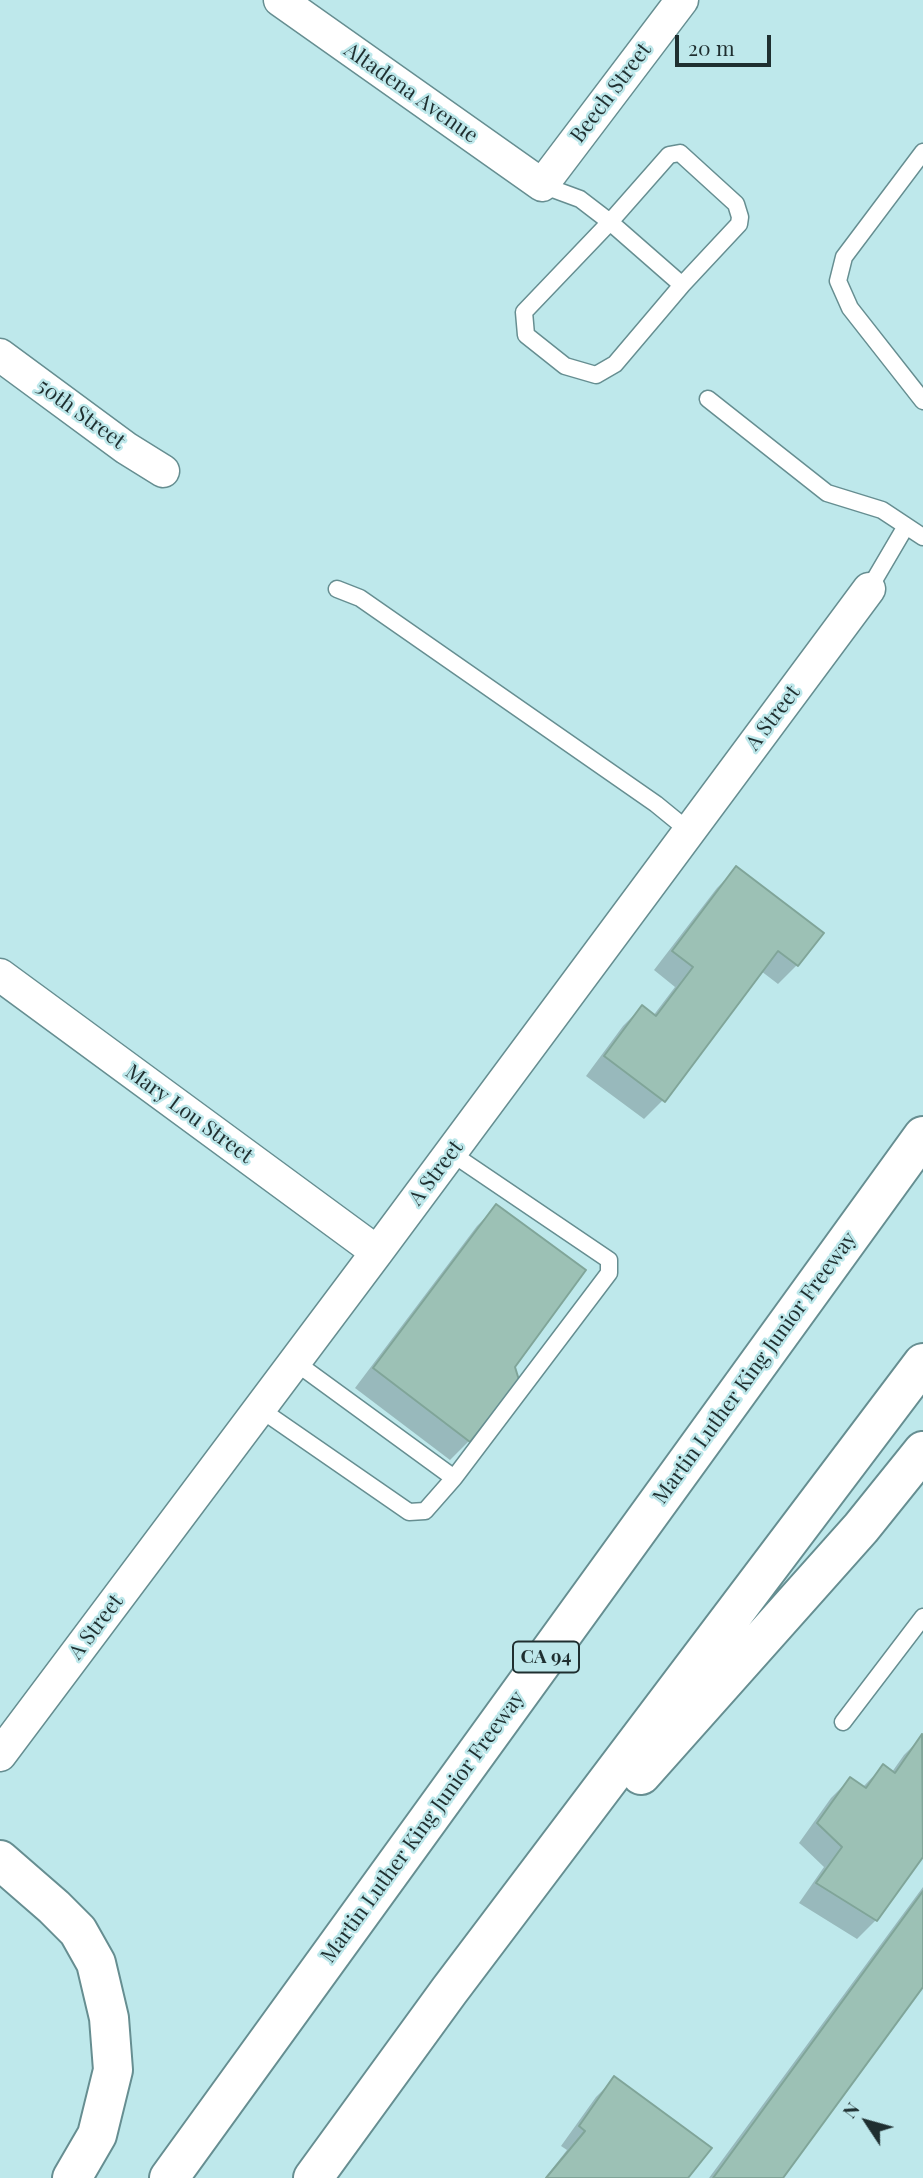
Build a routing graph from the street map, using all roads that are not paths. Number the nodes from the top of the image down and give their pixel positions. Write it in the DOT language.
graph roads {
  1 [pos="280,0"];
  2 [pos="682,0"];
  3 [pos="923,152"];
  4 [pos="541,185"];
  5 [pos="610,222"];
  6 [pos="682,285"];
  7 [pos="0,355"];
  8 [pos="708,399"];
  9 [pos="923,401"];
  10 [pos="163,471"];
  11 [pos="906,526"];
  12 [pos="923,537"];
  13 [pos="337,589"];
  14 [pos="869,589"];
  15 [pos="689,831"];
  16 [pos="0,975"];
  17 [pos="923,1136"];
  18 [pos="451,1153"];
  19 [pos="377,1252"];
  20 [pos="295,1362"];
  21 [pos="923,1363"];
  22 [pos="260,1409"];
  23 [pos="923,1451"];
  24 [pos="454,1478"];
  25 [pos="923,1617"];
  26 [pos="843,1722"];
  27 [pos="0,1755"];
  28 [pos="0,1860"];
  29 [pos="449,1992"];
  30 [pos="72,2178"];
  31 [pos="169,2178"];
  32 [pos="313,2178"];
  1 -- 4 [label="street, Altadena Avenue"];
  2 -- 4 [label="street, Beech Street"];
  3 -- 9 [label="lane"];
  4 -- 5 [label="lane"];
  5 -- 6 [label="lane"];
  5 -- 6 [label="lane"];
  5 -- 6 [label="lane"];
  7 -- 10 [label="street, 50th Street"];
  8 -- 11 [label="lane"];
  11 -- 12 [label="lane"];
  11 -- 14 [label="lane"];
  13 -- 15 [label="lane"];
  14 -- 15 [label="street, A Street"];
  15 -- 18 [label="street, A Street"];
  16 -- 19 [label="street, Mary Lou Street"];
  17 -- 31 [label="highway, Martin Luther King Junior Freeway / CA 94"];
  18 -- 19 [label="street, A Street"];
  18 -- 24 [label="lane"];
  19 -- 20 [label="street, A Street"];
  20 -- 22 [label="street, A Street"];
  20 -- 24 [label="lane"];
  21 -- 29 [label="highway"];
  22 -- 24 [label="lane"];
  22 -- 27 [label="street, A Street"];
  23 -- 29 [label="highway"];
  25 -- 26 [label="lane"];
  28 -- 30 [label="highway"];
  29 -- 32 [label="highway"];
}
